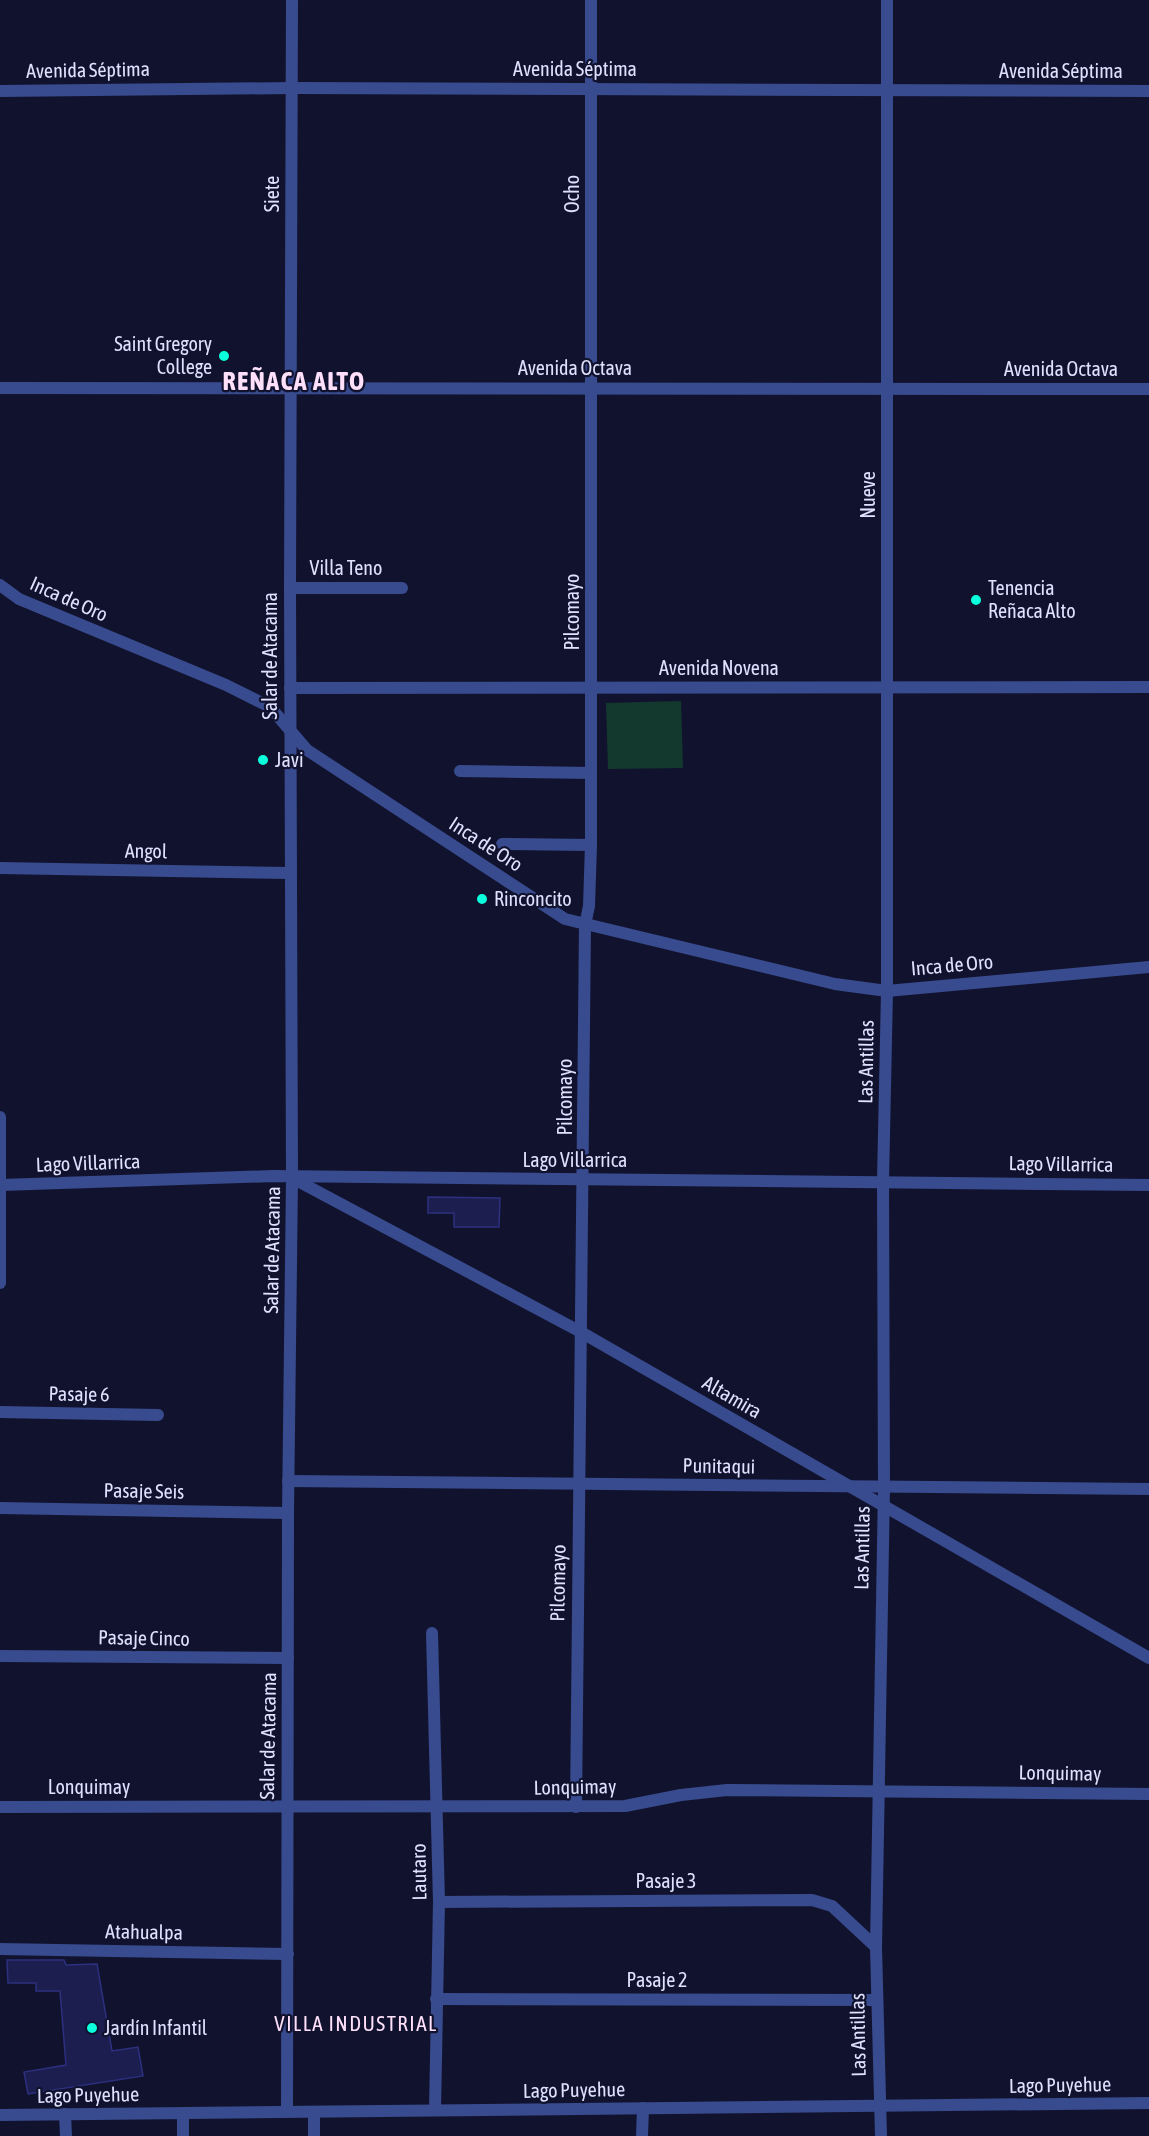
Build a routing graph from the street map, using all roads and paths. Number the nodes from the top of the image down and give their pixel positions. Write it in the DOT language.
graph roads {
  1 [pos="292,0"];
  2 [pos="591,0"];
  3 [pos="887,0"];
  4 [pos="292,88"];
  5 [pos="591,89"];
  6 [pos="887,90"];
  7 [pos="0,91"];
  8 [pos="1149,91"];
  9 [pos="0,388"];
  10 [pos="292,388"];
  11 [pos="592,388"];
  12 [pos="887,388"];
  13 [pos="1149,389"];
  14 [pos="0,585"];
  15 [pos="290,588"];
  16 [pos="402,588"];
  17 [pos="887,686"];
  18 [pos="1149,687"];
  19 [pos="290,688"];
  20 [pos="591,688"];
  21 [pos="290,731"];
  22 [pos="460,771"];
  23 [pos="591,773"];
  24 [pos="502,843"];
  25 [pos="591,845"];
  26 [pos="0,868"];
  27 [pos="290,873"];
  28 [pos="585,925"];
  29 [pos="1149,967"];
  30 [pos="887,991"];
  31 [pos="0,1117"];
  32 [pos="292,1178"];
  33 [pos="584,1179"];
  34 [pos="883,1182"];
  35 [pos="1,1185"];
  36 [pos="1149,1185"];
  37 [pos="0,1283"];
  38 [pos="579,1331"];
  39 [pos="0,1412"];
  40 [pos="158,1415"];
  41 [pos="288,1481"];
  42 [pos="579,1484"];
  43 [pos="851,1488"];
  44 [pos="884,1488"];
  45 [pos="1149,1489"];
  46 [pos="882,1503"];
  47 [pos="0,1508"];
  48 [pos="288,1513"];
  49 [pos="432,1633"];
  50 [pos="0,1656"];
  51 [pos="288,1658"];
  52 [pos="1149,1658"];
  53 [pos="879,1791"];
  54 [pos="1149,1794"];
  55 [pos="286,1806"];
  56 [pos="0,1807"];
  57 [pos="437,1807"];
  58 [pos="576,1807"];
  59 [pos="439,1902"];
  60 [pos="876,1947"];
  61 [pos="0,1949"];
  62 [pos="288,1954"];
  63 [pos="436,1999"];
  64 [pos="877,2000"];
  65 [pos="1149,2103"];
  66 [pos="879,2106"];
  67 [pos="643,2108"];
  68 [pos="435,2110"];
  69 [pos="287,2112"];
  70 [pos="314,2112"];
  71 [pos="183,2113"];
  72 [pos="65,2114"];
  73 [pos="0,2115"];
  74 [pos="66,2136"];
  75 [pos="183,2136"];
  76 [pos="314,2136"];
  77 [pos="642,2136"];
  78 [pos="881,2136"];
  1 -- 4 [label="street, Siete"];
  2 -- 5 [label="street, Ocho"];
  3 -- 6 [label="street, Nueve"];
  4 -- 5 [label="street, Avenida Séptima"];
  4 -- 7 [label="street, Avenida Séptima"];
  4 -- 10 [label="street, Siete"];
  5 -- 6 [label="street, Avenida Séptima"];
  5 -- 11 [label="street, Ocho"];
  6 -- 8 [label="street, Avenida Séptima"];
  6 -- 12 [label="street, Nueve"];
  9 -- 10 [label="street, Avenida Octava"];
  10 -- 11 [label="street, Avenida Octava"];
  10 -- 15 [label="street, Salar de Atacama"];
  11 -- 12 [label="street, Avenida Octava"];
  11 -- 20 [label="street, Pilcomayo"];
  12 -- 13 [label="street, Avenida Octava"];
  12 -- 17 [label="street, Nueve"];
  14 -- 21 [label="street, Inca de Oro"];
  15 -- 16 [label="street, Villa Teno"];
  15 -- 19 [label="street, Salar de Atacama"];
  17 -- 18 [label="street, Avenida Novena"];
  17 -- 20 [label="street, Avenida Novena"];
  17 -- 30 [label="street, Nueve"];
  19 -- 20 [label="street, Avenida Novena"];
  19 -- 21 [label="street, Salar de Atacama"];
  20 -- 23 [label="street, Pilcomayo"];
  21 -- 27 [label="street, Salar de Atacama"];
  21 -- 28 [label="street, Inca de Oro"];
  22 -- 23 [label="street"];
  23 -- 25 [label="street, Pilcomayo"];
  24 -- 25 [label="street"];
  25 -- 28 [label="street, Pilcomayo"];
  26 -- 27 [label="street, Angol"];
  27 -- 32 [label="street, Salar de Atacama"];
  28 -- 30 [label="street, Inca de Oro"];
  28 -- 33 [label="street, Pilcomayo"];
  29 -- 30 [label="street, Inca de Oro"];
  30 -- 34 [label="street, Las Antillas"];
  31 -- 35 [label="street"];
  32 -- 33 [label="street, Lago Villarrica"];
  32 -- 35 [label="street, Lago Villarrica"];
  32 -- 38 [label="street, Altamira"];
  32 -- 41 [label="street, Salar de Atacama"];
  33 -- 34 [label="street, Lago Villarrica"];
  33 -- 38 [label="street, Pilcomayo"];
  34 -- 36 [label="street, Lago Villarrica"];
  34 -- 44 [label="street, Las Antillas"];
  35 -- 37 [label="street"];
  38 -- 42 [label="street, Pilcomayo"];
  38 -- 43 [label="street, Altamira"];
  39 -- 40 [label="street, Pasaje 6"];
  41 -- 42 [label="street, Punitaqui"];
  41 -- 48 [label="street, Salar de Atacama"];
  42 -- 43 [label="street, Punitaqui"];
  42 -- 58 [label="street, Pilcomayo"];
  43 -- 44 [label="street, Punitaqui"];
  43 -- 46 [label="street, Altamira"];
  44 -- 45 [label="street, Punitaqui"];
  44 -- 46 [label="street, Las Antillas"];
  46 -- 52 [label="street, Altamira"];
  46 -- 53 [label="street, Las Antillas"];
  47 -- 48 [label="street, Pasaje Seis"];
  48 -- 51 [label="street, Salar de Atacama"];
  49 -- 57 [label="street, Lautaro"];
  50 -- 51 [label="street, Pasaje Cinco"];
  51 -- 55 [label="street, Salar de Atacama"];
  53 -- 54 [label="street, Lonquimay"];
  53 -- 58 [label="street, Lonquimay"];
  53 -- 60 [label="street, Las Antillas"];
  55 -- 56 [label="street, Lonquimay"];
  55 -- 57 [label="street, Lonquimay"];
  55 -- 62 [label="street, Salar de Atacama"];
  57 -- 58 [label="street, Lonquimay"];
  57 -- 59 [label="street, Lautaro"];
  59 -- 60 [label="street, Pasaje 3"];
  59 -- 63 [label="street, Lautaro"];
  60 -- 64 [label="street, Las Antillas"];
  61 -- 62 [label="street, Atahualpa"];
  62 -- 69 [label="street, Salar de Atacama"];
  63 -- 64 [label="street, Pasaje 2"];
  63 -- 68 [label="street, Lautaro"];
  64 -- 66 [label="street, Las Antillas"];
  65 -- 66 [label="street, Lago Puyehue"];
  66 -- 67 [label="street, Lago Puyehue"];
  66 -- 78 [label="street, Las Antillas"];
  67 -- 68 [label="street, Lago Puyehue"];
  67 -- 77 [label="street"];
  68 -- 70 [label="street, Lago Puyehue"];
  69 -- 70 [label="street, Lago Puyehue"];
  69 -- 71 [label="street, Lago Puyehue"];
  70 -- 76 [label="street"];
  71 -- 72 [label="street, Lago Puyehue"];
  71 -- 75 [label="street"];
  72 -- 73 [label="street, Lago Puyehue"];
  72 -- 74 [label="street"];
}
